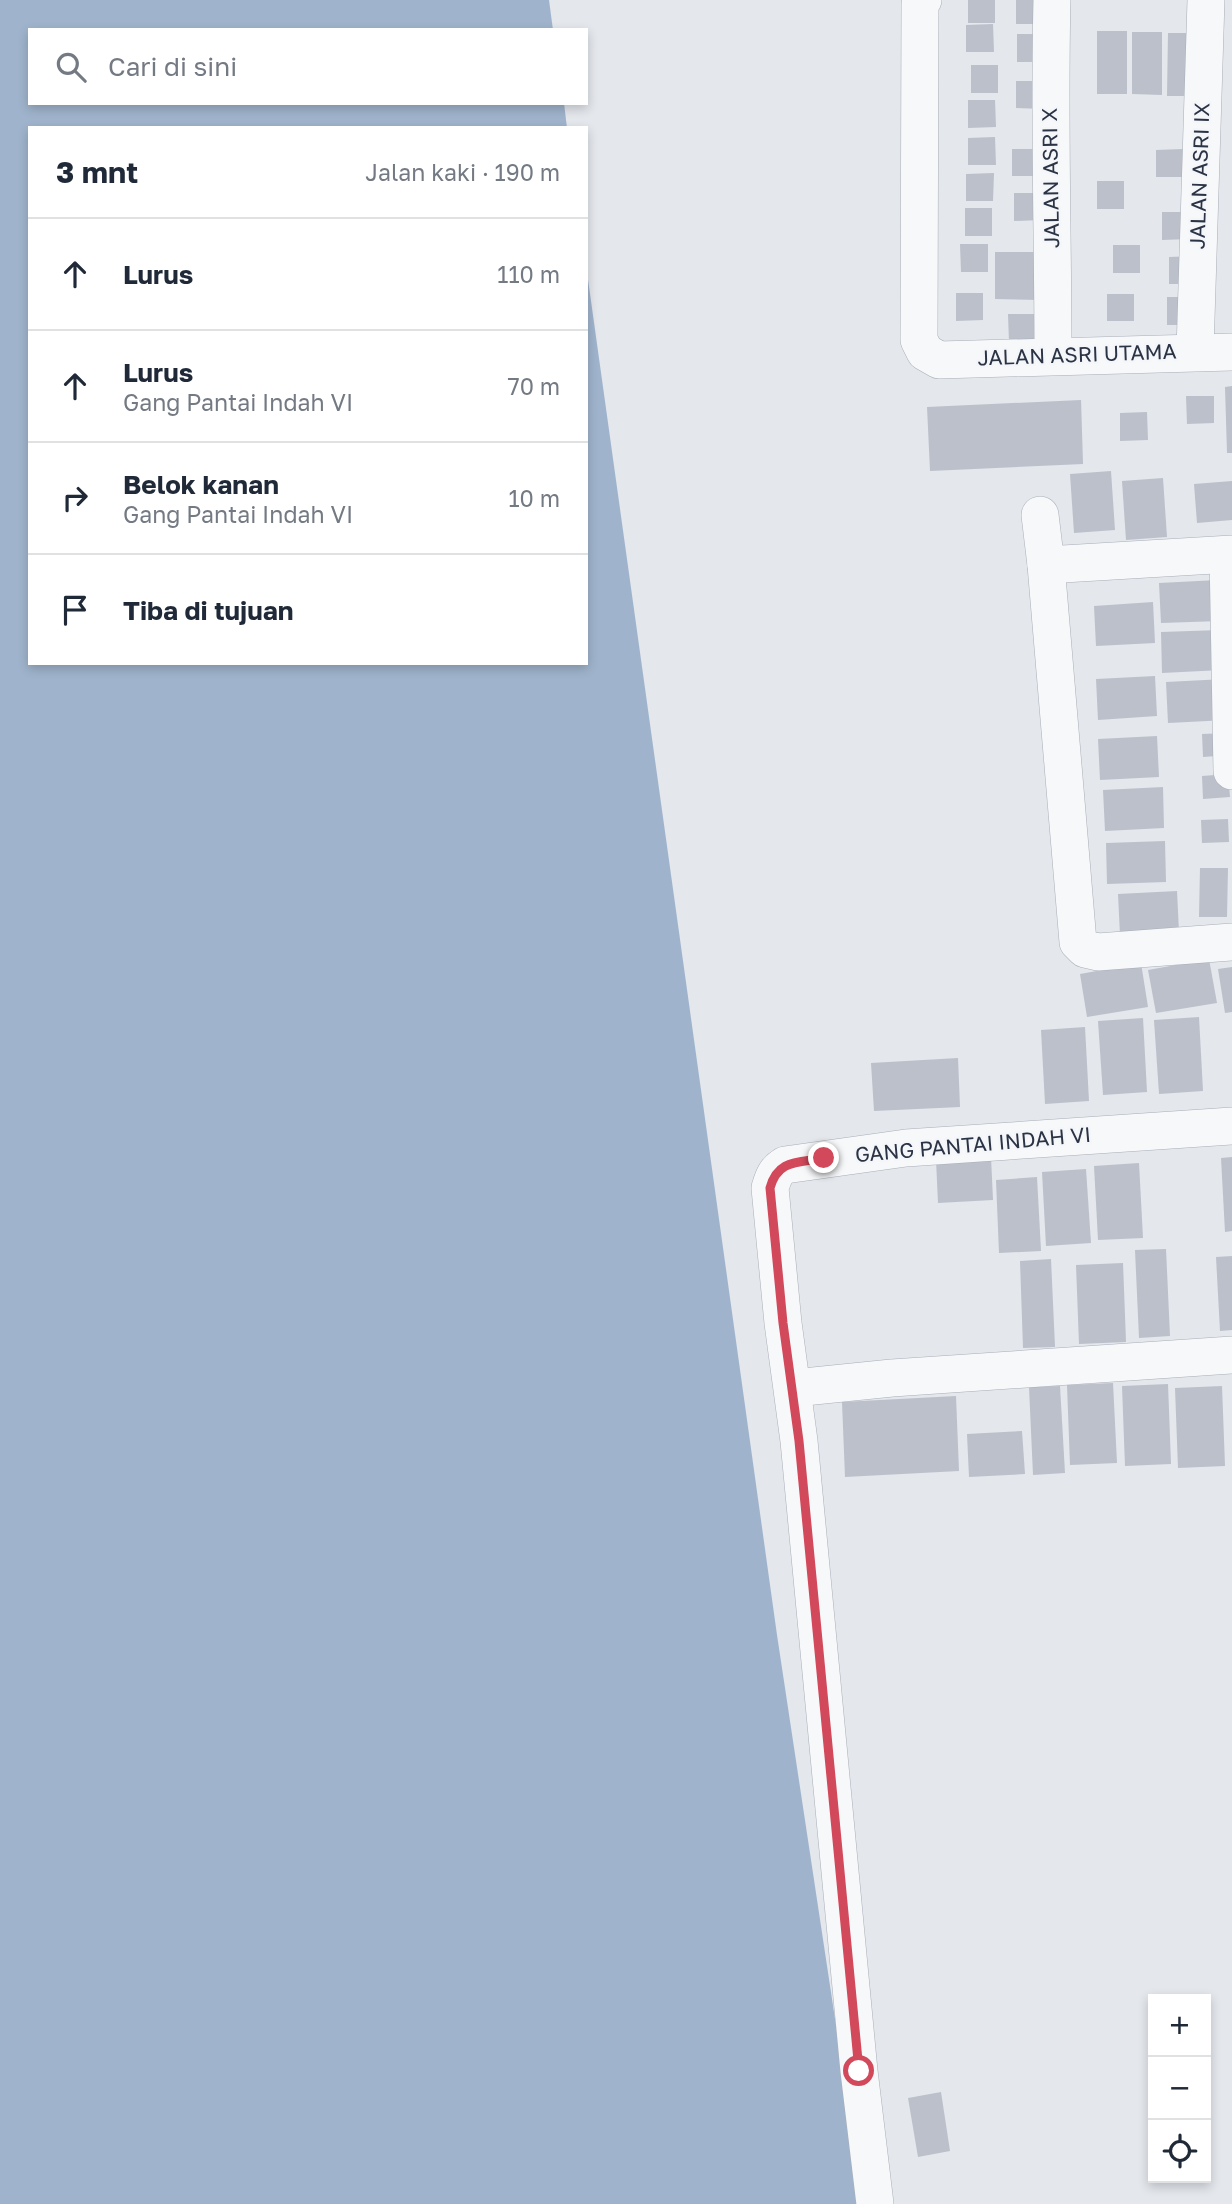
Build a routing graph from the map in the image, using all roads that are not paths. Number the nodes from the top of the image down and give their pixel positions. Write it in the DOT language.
graph roads {
  1 [pos="923,0"];
  2 [pos="1052,0"];
  3 [pos="1206,0"];
  4 [pos="1195,351"];
  5 [pos="1232,352"];
  6 [pos="1053,356"];
  7 [pos="1040,515"];
  8 [pos="1230,555"];
  9 [pos="1046,565"];
  10 [pos="1232,771"];
  11 [pos="1232,942"];
  12 [pos="1232,1126"];
  13 [pos="1232,1355"];
  14 [pos="794,1388"];
  15 [pos="875,2204"];
  1 -- 6 [label="street, JALAN ASRI UTAMA"];
  2 -- 6 [label="street, JALAN ASRI X"];
  3 -- 4 [label="street, JALAN ASRI IX"];
  4 -- 5 [label="street, JALAN ASRI UTAMA"];
  4 -- 6 [label="street, JALAN ASRI UTAMA"];
  7 -- 9 [label="street"];
  8 -- 9 [label="street"];
  8 -- 10 [label="street"];
  9 -- 11 [label="street"];
  12 -- 14 [label="street, GANG PANTAI INDAH VI"];
  13 -- 14 [label="street"];
  14 -- 15 [label="street, GANG PANTAI INDAH VI"];
}
